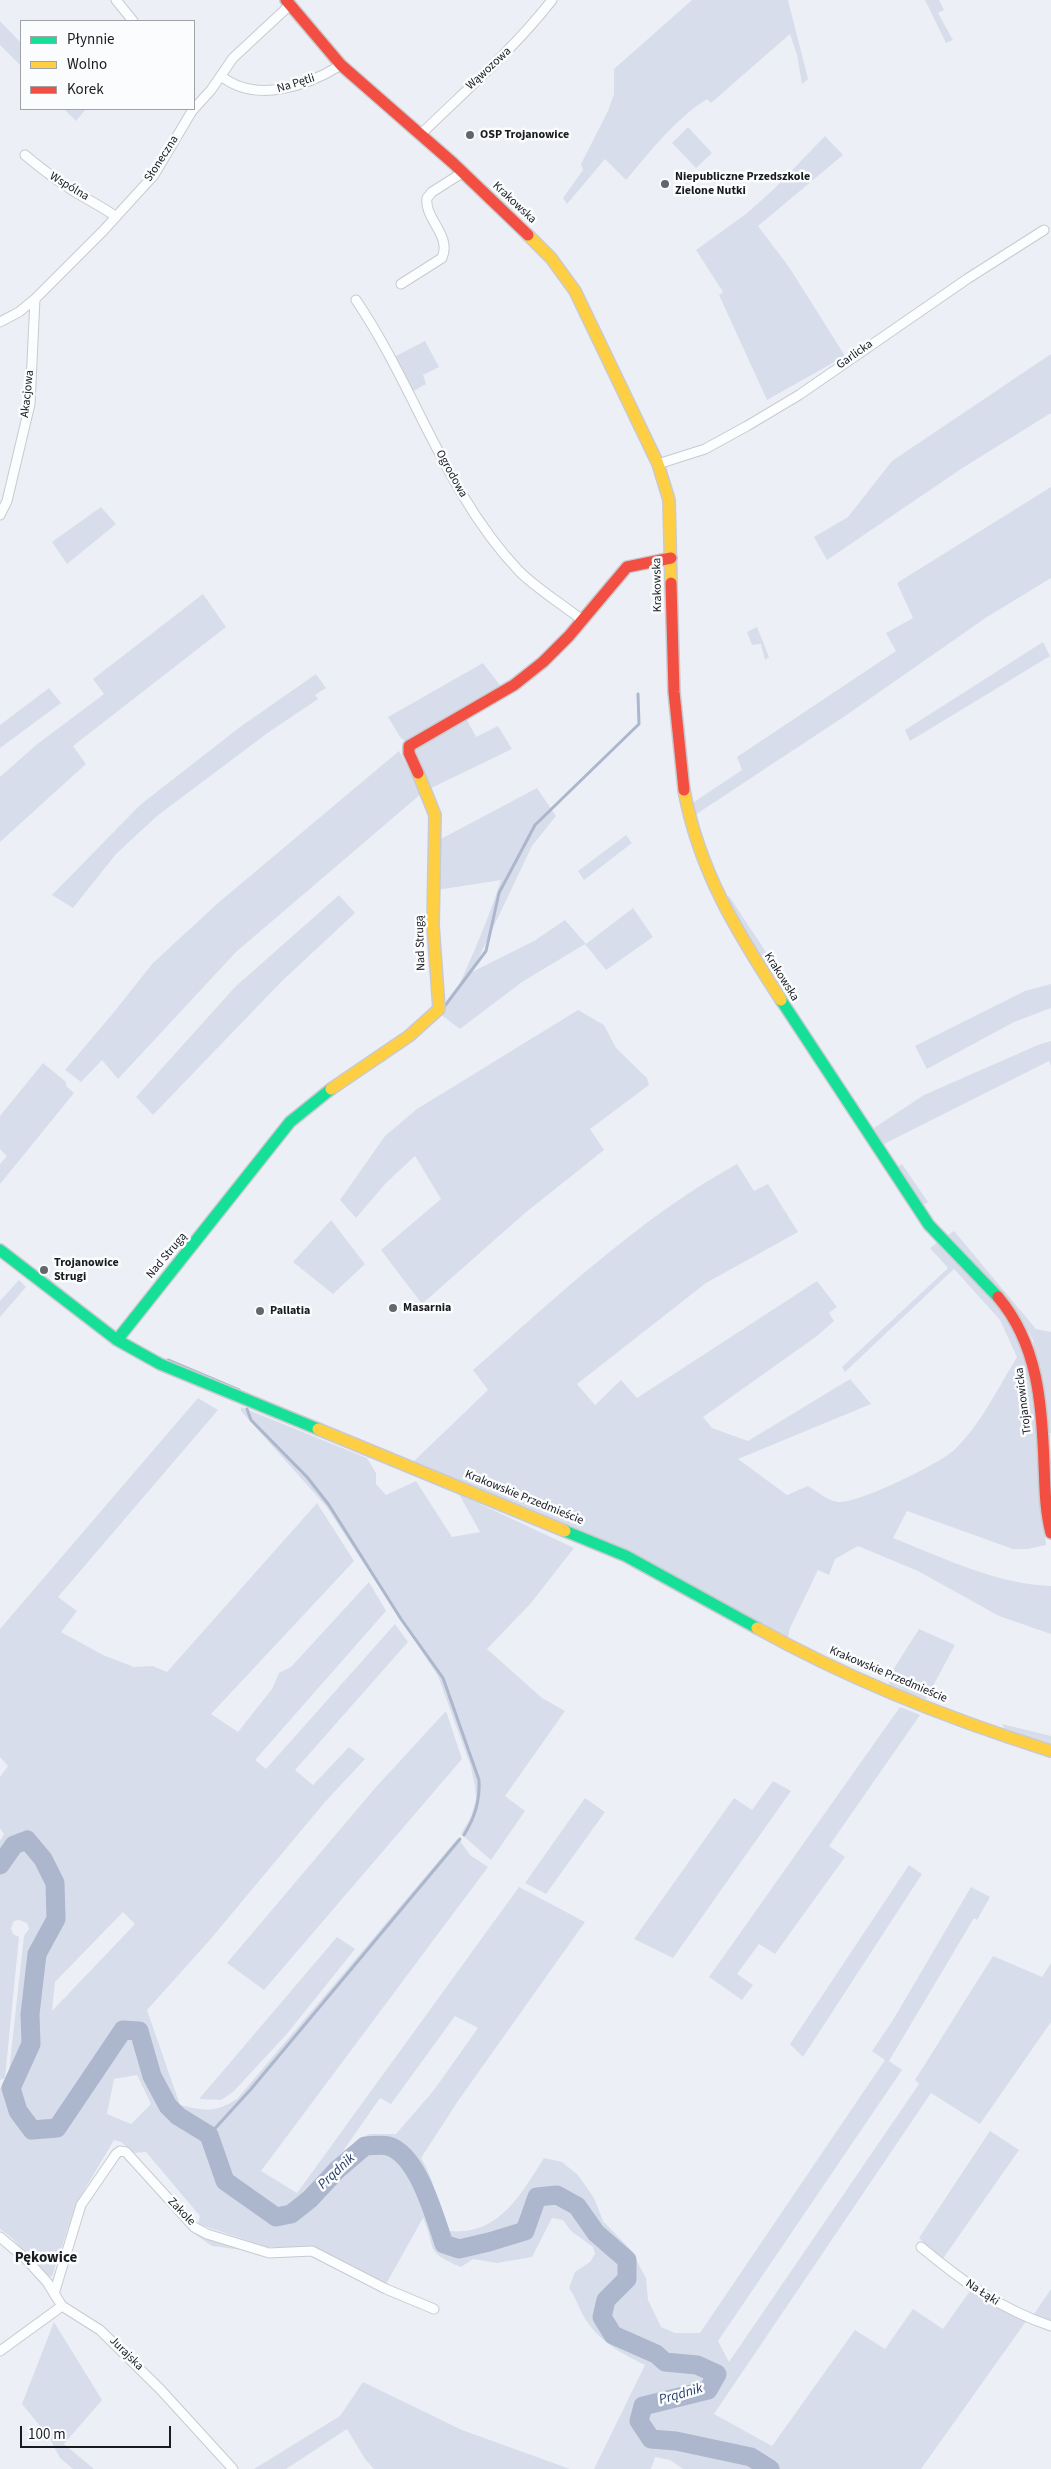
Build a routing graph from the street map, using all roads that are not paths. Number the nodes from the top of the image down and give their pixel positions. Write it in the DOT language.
graph roads {
  1 [pos="116,0"];
  2 [pos="552,0"];
  3 [pos="288,2"];
  4 [pos="132,20"];
  5 [pos="341,65"];
  6 [pos="221,76"];
  7 [pos="195,105"];
  8 [pos="191,110"];
  9 [pos="422,134"];
  10 [pos="25,155"];
  11 [pos="462,173"];
  12 [pos="115,216"];
  13 [pos="1044,230"];
  14 [pos="401,284"];
  15 [pos="35,299"];
  16 [pos="356,300"];
  17 [pos="0,322"];
  18 [pos="658,464"];
  19 [pos="0,515"];
  20 [pos="671,558"];
  21 [pos="582,620"];
  22 [pos="940,1239"];
  23 [pos="0,1250"];
  24 [pos="117,1340"];
  25 [pos="1051,1532"];
  26 [pos="1051,1751"];
  27 [pos="0,2237"];
  28 [pos="921,2247"];
  29 [pos="54,2294"];
  30 [pos="62,2306"];
  31 [pos="434,2309"];
  32 [pos="1051,2326"];
  33 [pos="0,2351"];
  34 [pos="233,2469"];
  1 -- 4 [label="street"];
  2 -- 9 [label="street, Wąwozowa"];
  3 -- 5 [label="street, Krakowska"];
  3 -- 6 [label="street, Słoneczna"];
  5 -- 6 [label="street, Na Pętli"];
  5 -- 9 [label="street, Krakowska"];
  6 -- 7 [label="street, Słoneczna"];
  8 -- 12 [label="street, Słoneczna"];
  9 -- 11 [label="street, Krakowska"];
  10 -- 12 [label="street, Wspólna"];
  11 -- 14 [label="street"];
  11 -- 18 [label="street, Krakowska"];
  12 -- 15 [label="street, Słoneczna"];
  13 -- 18 [label="street, Garlicka"];
  15 -- 17 [label="street, Słoneczna"];
  15 -- 19 [label="street, Akacjowa"];
  16 -- 21 [label="street, Ogrodowa"];
  18 -- 20 [label="street, Krakowska"];
  20 -- 21 [label="street, Nad Strugą"];
  20 -- 22 [label="street, Krakowska"];
  21 -- 24 [label="street, Nad Strugą"];
  22 -- 25 [label="street, Trojanowicka"];
  23 -- 24 [label="street, Krakowskie Przedmieście"];
  24 -- 26 [label="street, Krakowskie Przedmieście"];
  27 -- 29 [label="street"];
  28 -- 32 [label="street, Na Łąki"];
  29 -- 30 [label="street"];
  29 -- 31 [label="street, Zakole"];
  30 -- 33 [label="street"];
  30 -- 34 [label="street, Jurajska"];
}
